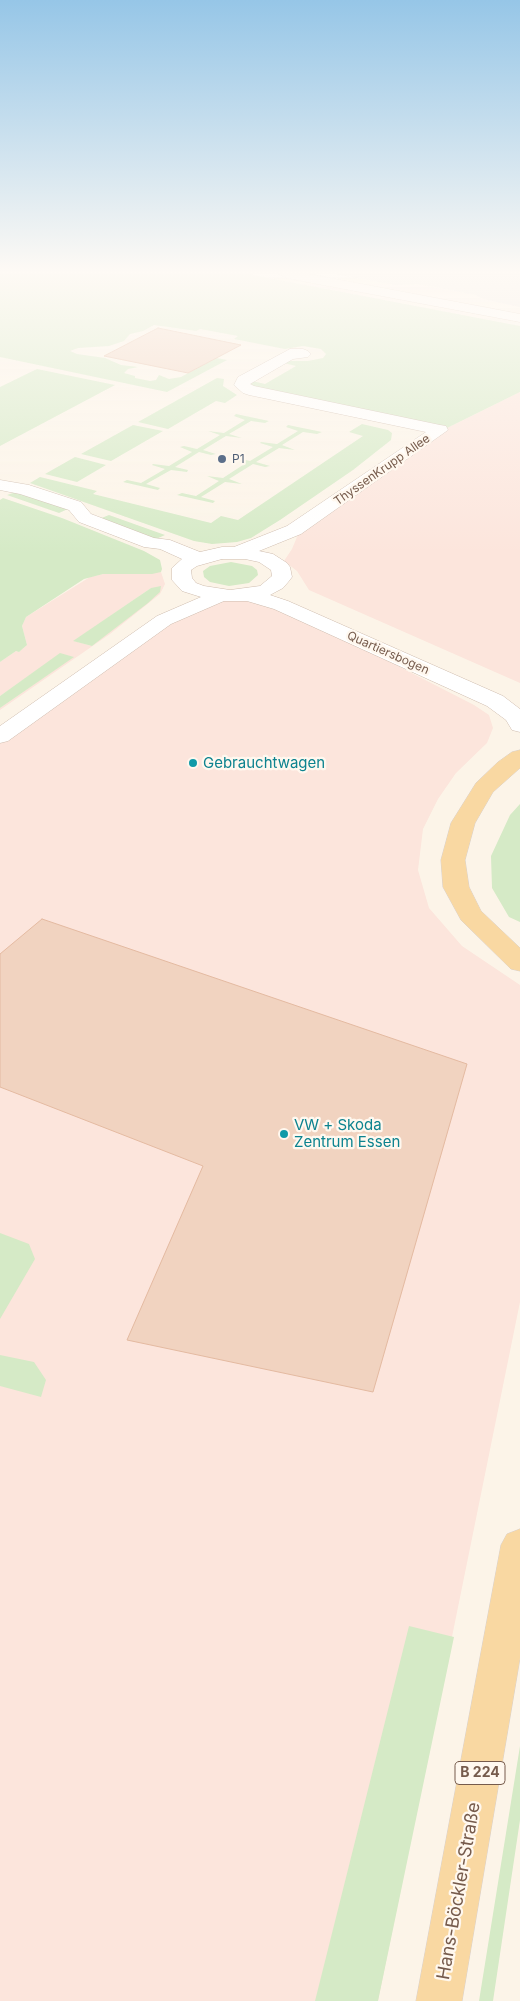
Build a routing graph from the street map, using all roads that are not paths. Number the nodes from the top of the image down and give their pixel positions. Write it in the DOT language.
graph roads {
  1 [pos="266,367"];
  2 [pos="0,485"];
  3 [pos="294,530"];
  4 [pos="237,553"];
  5 [pos="198,558"];
  6 [pos="271,560"];
  7 [pos="276,584"];
  8 [pos="189,586"];
  9 [pos="248,595"];
  10 [pos="221,596"];
  11 [pos="164,620"];
  12 [pos="520,696"];
  13 [pos="520,725"];
  14 [pos="520,734"];
  15 [pos="0,736"];
  16 [pos="520,742"];
  17 [pos="520,756"];
  18 [pos="491,933"];
  19 [pos="520,942"];
  20 [pos="520,963"];
  21 [pos="520,1546"];
  22 [pos="439,2001"];
  1 -- 3 [label="street, ThyssenKrupp Allee"];
  2 -- 5 [label="street"];
  3 -- 4 [label="street, ThyssenKrupp Allee"];
  3 -- 6 [label="street, ThyssenKrupp Allee"];
  4 -- 5 [label="street"];
  4 -- 6 [label="street"];
  5 -- 8 [label="street"];
  6 -- 7 [label="street"];
  7 -- 9 [label="street"];
  7 -- 12 [label="street, Quartiersbogen"];
  8 -- 10 [label="street"];
  8 -- 11 [label="street"];
  9 -- 10 [label="street"];
  9 -- 13 [label="street, Quartiersbogen"];
  10 -- 11 [label="street"];
  11 -- 15 [label="street"];
  14 -- 16 [label="street"];
  17 -- 18 [label="main road"];
  18 -- 19 [label="main road"];
  18 -- 20 [label="main road"];
  21 -- 22 [label="main road, Hans-Böckler-Straße / B 224"];
}
